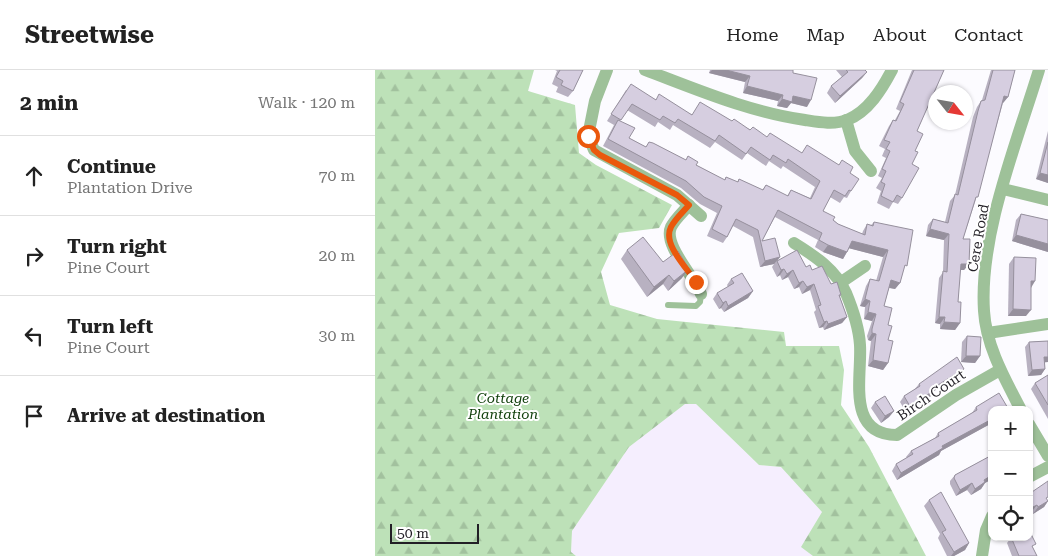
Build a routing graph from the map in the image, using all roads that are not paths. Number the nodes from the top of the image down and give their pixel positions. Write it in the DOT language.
graph roads {
  1 [pos="607,70"];
  2 [pos="645,70"];
  3 [pos="892,70"];
  4 [pos="1039,70"];
  5 [pos="846,120"];
  6 [pos="871,171"];
  7 [pos="1003,189"];
  8 [pos="1048,200"];
  9 [pos="689,205"];
  10 [pos="701,216"];
  11 [pos="794,243"];
  12 [pos="865,266"];
  13 [pos="840,283"];
  14 [pos="701,294"];
  15 [pos="668,305"];
  16 [pos="1048,324"];
  17 [pos="988,333"];
  18 [pos="1000,370"];
  19 [pos="1019,406"];
  20 [pos="1033,431"];
  21 [pos="1048,456"];
  22 [pos="1048,467"];
  23 [pos="1033,476"];
  24 [pos="988,525"];
  25 [pos="982,556"];
  1 -- 9 [label="street"];
  2 -- 5 [label="street"];
  3 -- 5 [label="street"];
  4 -- 7 [label="street, Cere Road"];
  5 -- 6 [label="street"];
  7 -- 8 [label="street"];
  7 -- 17 [label="street, Cere Road"];
  9 -- 10 [label="street"];
  9 -- 14 [label="street"];
  11 -- 13 [label="street"];
  12 -- 13 [label="street"];
  13 -- 18 [label="street, Birch Court"];
  14 -- 15 [label="lane"];
  16 -- 17 [label="street"];
  17 -- 18 [label="street, Cere Road"];
  18 -- 19 [label="street, Cere Road"];
  20 -- 21 [label="street"];
  22 -- 23 [label="street"];
  24 -- 25 [label="street"];
}
